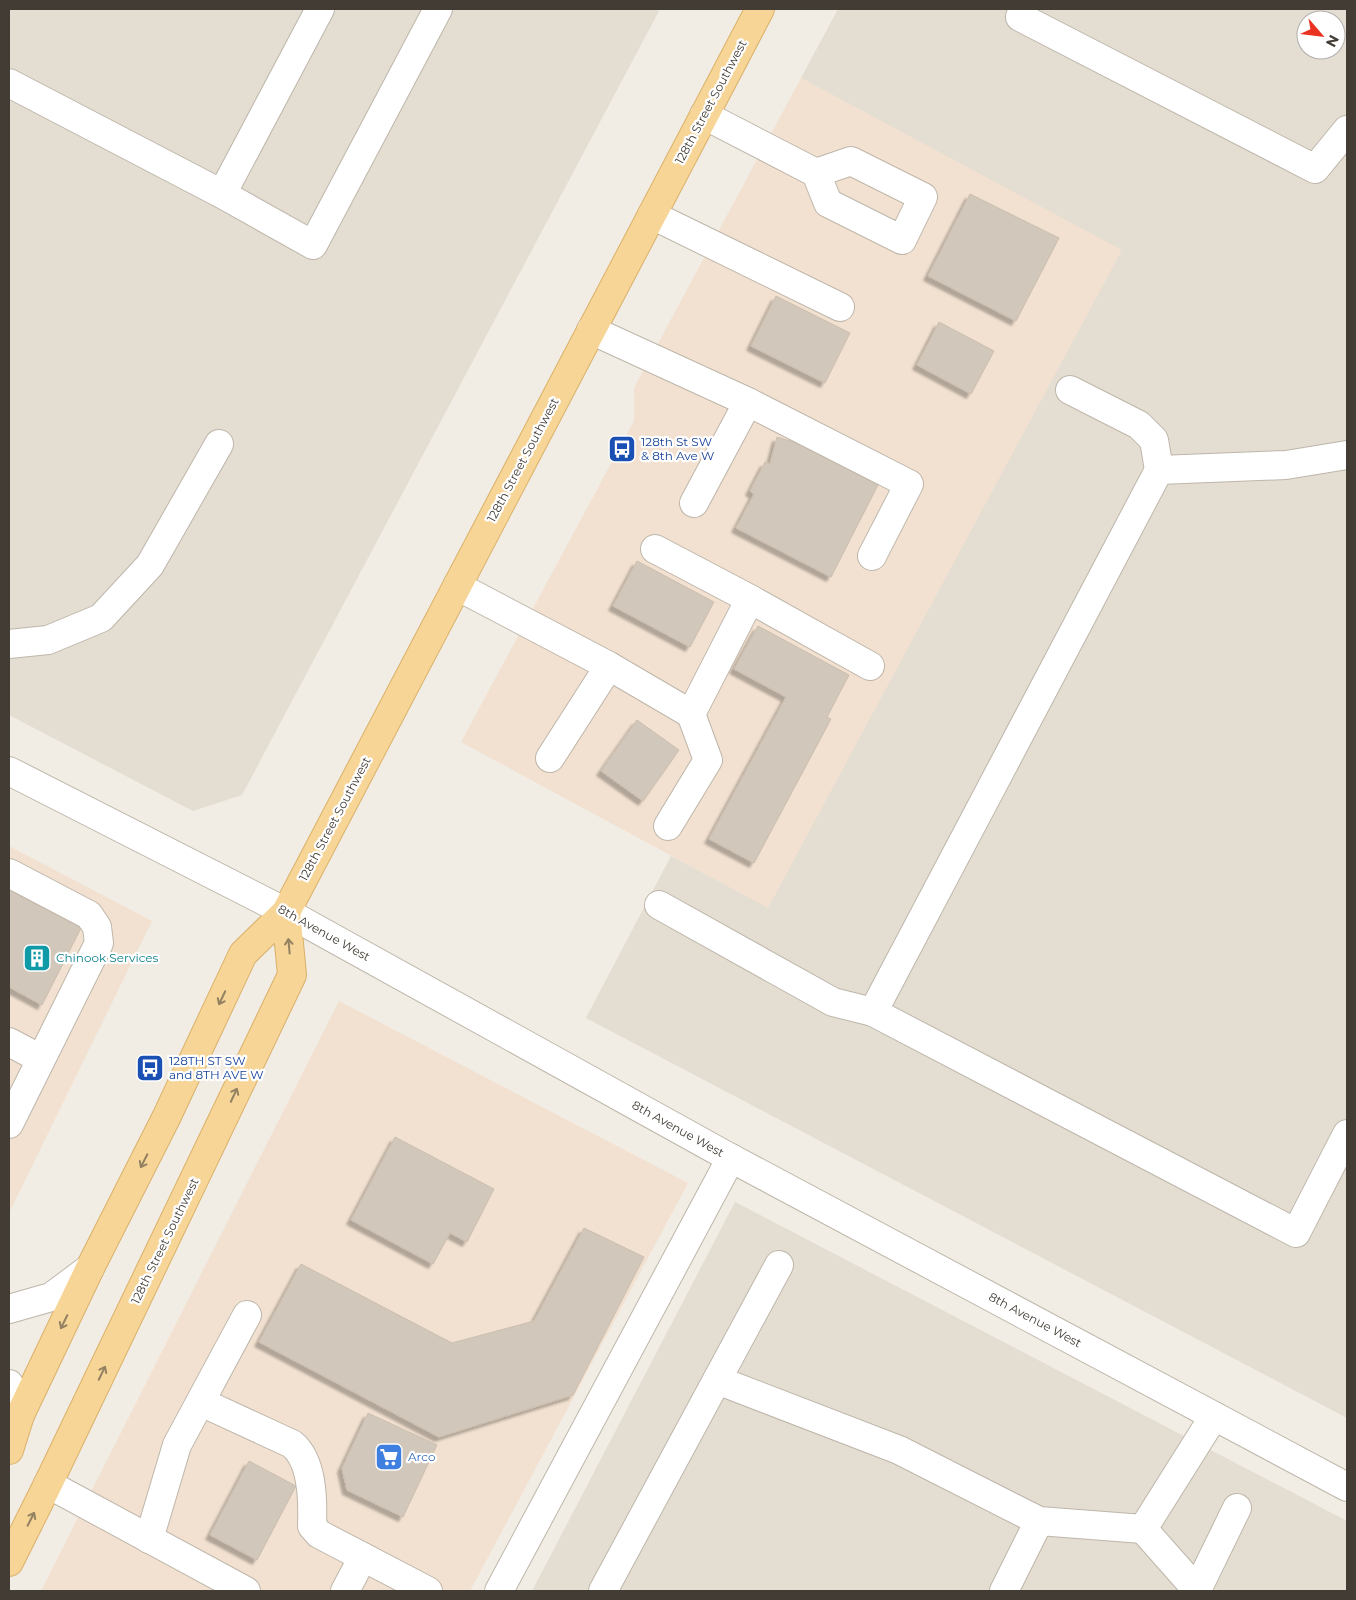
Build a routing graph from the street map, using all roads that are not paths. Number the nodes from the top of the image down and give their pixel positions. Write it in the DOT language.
graph roads {
  1 [pos="320,9"];
  2 [pos="438,9"];
  3 [pos="760,9"];
  4 [pos="1023,9"];
  5 [pos="9,83"];
  6 [pos="704,115"];
  7 [pos="1347,130"];
  8 [pos="816,173"];
  9 [pos="222,194"];
  10 [pos="652,215"];
  11 [pos="840,307"];
  12 [pos="591,330"];
  13 [pos="1070,390"];
  14 [pos="748,402"];
  15 [pos="218,444"];
  16 [pos="1347,455"];
  17 [pos="1158,470"];
  18 [pos="694,504"];
  19 [pos="655,549"];
  20 [pos="872,556"];
  21 [pos="457,586"];
  22 [pos="750,599"];
  23 [pos="9,644"];
  24 [pos="609,666"];
  25 [pos="870,666"];
  26 [pos="691,714"];
  27 [pos="550,758"];
  28 [pos="9,771"];
  29 [pos="668,826"];
  30 [pos="9,873"];
  31 [pos="659,905"];
  32 [pos="286,912"];
  33 [pos="873,1012"];
  34 [pos="9,1042"];
  35 [pos="41,1059"];
  36 [pos="9,1124"];
  37 [pos="1347,1134"];
  38 [pos="731,1158"];
  39 [pos="779,1265"];
  40 [pos="90,1268"];
  41 [pos="9,1309"];
  42 [pos="248,1315"];
  43 [pos="717,1380"];
  44 [pos="9,1384"];
  45 [pos="201,1402"];
  46 [pos="20,1415"];
  47 [pos="1214,1416"];
  48 [pos="9,1450"];
  49 [pos="48,1484"];
  50 [pos="1347,1487"];
  51 [pos="1237,1508"];
  52 [pos="1039,1521"];
  53 [pos="1143,1529"];
  54 [pos="149,1538"];
  55 [pos="363,1557"];
  56 [pos="9,1562"];
  57 [pos="246,1591"];
  58 [pos="345,1591"];
  59 [pos="428,1591"];
  60 [pos="499,1591"];
  61 [pos="603,1591"];
  62 [pos="1004,1591"];
  63 [pos="1196,1591"];
  1 -- 9 [label="street"];
  2 -- 9 [label="street"];
  3 -- 6 [label="main road, 128th Street Southwest"];
  4 -- 7 [label="street"];
  5 -- 9 [label="street"];
  6 -- 8 [label="street"];
  6 -- 10 [label="main road, 128th Street Southwest"];
  10 -- 11 [label="street"];
  10 -- 12 [label="main road, 128th Street Southwest"];
  12 -- 14 [label="street"];
  12 -- 21 [label="main road, 128th Street Southwest"];
  13 -- 17 [label="street"];
  14 -- 18 [label="street"];
  14 -- 20 [label="street"];
  15 -- 23 [label="street"];
  16 -- 17 [label="street"];
  17 -- 33 [label="street"];
  19 -- 22 [label="street"];
  21 -- 24 [label="street"];
  21 -- 32 [label="main road, 128th Street Southwest"];
  22 -- 25 [label="street"];
  22 -- 26 [label="street"];
  24 -- 26 [label="street"];
  24 -- 27 [label="street"];
  26 -- 29 [label="street"];
  28 -- 32 [label="street, 8th Avenue West"];
  30 -- 35 [label="street"];
  31 -- 33 [label="street"];
  32 -- 38 [label="street, 8th Avenue West"];
  32 -- 40 [label="main road, 128th Street Southwest, one-way"];
  49 -- 32 [label="main road, 128th Street Southwest, one-way"];
  33 -- 37 [label="street"];
  34 -- 35 [label="street"];
  35 -- 36 [label="street"];
  38 -- 47 [label="street, 8th Avenue West"];
  38 -- 60 [label="street"];
  39 -- 43 [label="street"];
  40 -- 41 [label="street"];
  40 -- 46 [label="main road, 128th Street Southwest, one-way"];
  42 -- 45 [label="street"];
  43 -- 52 [label="street"];
  43 -- 61 [label="street"];
  44 -- 46 [label="street"];
  45 -- 54 [label="street"];
  45 -- 55 [label="street"];
  46 -- 48 [label="main road, 128th Street Southwest"];
  47 -- 50 [label="street, 8th Avenue West"];
  47 -- 53 [label="street"];
  49 -- 54 [label="street"];
  56 -- 49 [label="main road, 128th Street Southwest, one-way"];
  51 -- 63 [label="street"];
  52 -- 53 [label="street"];
  52 -- 62 [label="street"];
  53 -- 63 [label="street"];
  54 -- 57 [label="street"];
  55 -- 58 [label="street"];
  55 -- 59 [label="street"];
}
